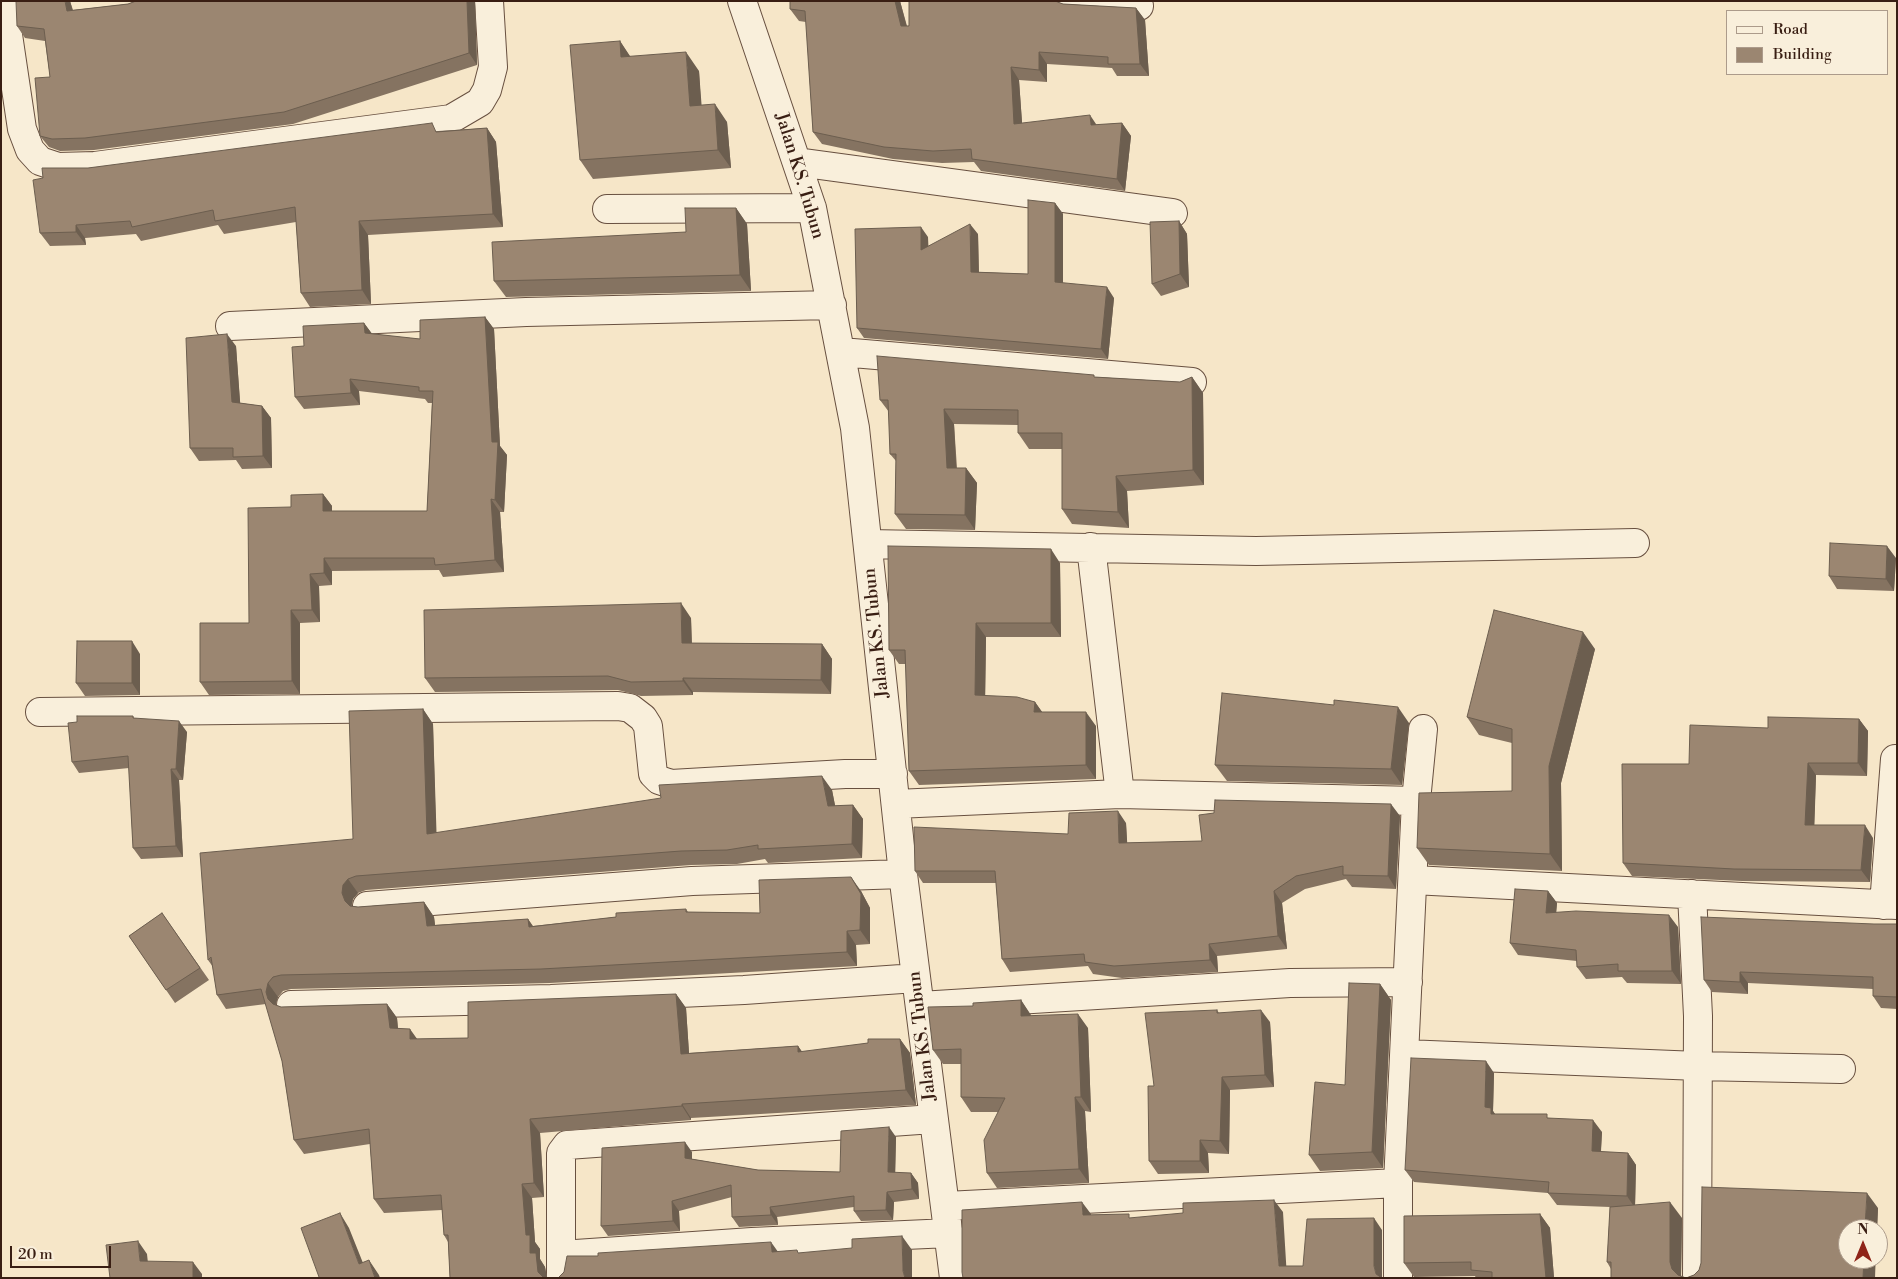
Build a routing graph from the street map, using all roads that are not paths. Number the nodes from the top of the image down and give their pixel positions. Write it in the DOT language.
graph roads {
  1 [pos="4,1"];
  2 [pos="489,1"];
  3 [pos="742,1"];
  4 [pos="1073,1"];
  5 [pos="1139,6"];
  6 [pos="797,162"];
  7 [pos="812,208"];
  8 [pos="607,209"];
  9 [pos="1173,213"];
  10 [pos="832,305"];
  11 [pos="230,326"];
  12 [pos="841,352"];
  13 [pos="1192,382"];
  14 [pos="1635,543"];
  15 [pos="868,544"];
  16 [pos="1091,547"];
  17 [pos="40,712"];
  18 [pos="1423,729"];
  19 [pos="1895,759"];
  20 [pos="893,774"];
  21 [pos="1120,794"];
  22 [pos="1416,801"];
  23 [pos="896,804"];
  24 [pos="903,874"];
  25 [pos="1413,880"];
  26 [pos="1692,894"];
  27 [pos="1891,905"];
  28 [pos="367,906"];
  29 [pos="916,978"];
  30 [pos="1408,982"];
  31 [pos="291,1005"];
  32 [pos="920,1006"];
  33 [pos="1405,1054"];
  34 [pos="1698,1066"];
  35 [pos="1841,1069"];
  36 [pos="933,1119"];
  37 [pos="1398,1183"];
  38 [pos="946,1206"];
  39 [pos="949,1233"];
  40 [pos="561,1266"];
  41 [pos="954,1278"];
  42 [pos="1398,1278"];
  43 [pos="1697,1278"];
  1 -- 2 [label="street"];
  3 -- 6 [label="street, Jalan KS. Tubun"];
  4 -- 5 [label="street"];
  6 -- 7 [label="street, Jalan KS. Tubun"];
  6 -- 9 [label="street"];
  7 -- 8 [label="street"];
  7 -- 10 [label="street, Jalan KS. Tubun"];
  10 -- 11 [label="street"];
  10 -- 12 [label="street, Jalan KS. Tubun"];
  12 -- 13 [label="street"];
  12 -- 15 [label="street, Jalan KS. Tubun"];
  14 -- 16 [label="street"];
  15 -- 16 [label="street"];
  15 -- 20 [label="street, Jalan KS. Tubun"];
  16 -- 21 [label="street"];
  17 -- 20 [label="street"];
  18 -- 22 [label="street"];
  19 -- 27 [label="street"];
  20 -- 23 [label="street, Jalan KS. Tubun"];
  21 -- 22 [label="street"];
  21 -- 23 [label="street"];
  22 -- 25 [label="street"];
  23 -- 24 [label="street, Jalan KS. Tubun"];
  24 -- 28 [label="street"];
  24 -- 29 [label="street, Jalan KS. Tubun"];
  25 -- 26 [label="street"];
  25 -- 30 [label="street"];
  26 -- 27 [label="street"];
  26 -- 34 [label="street"];
  29 -- 31 [label="street"];
  29 -- 32 [label="street, Jalan KS. Tubun"];
  30 -- 32 [label="street"];
  30 -- 33 [label="street"];
  32 -- 36 [label="street, Jalan KS. Tubun"];
  33 -- 34 [label="street"];
  33 -- 37 [label="street"];
  34 -- 35 [label="street"];
  34 -- 43 [label="street"];
  36 -- 38 [label="street, Jalan KS. Tubun"];
  36 -- 40 [label="street"];
  37 -- 38 [label="street"];
  37 -- 42 [label="street"];
  38 -- 39 [label="street, Jalan KS. Tubun"];
  39 -- 40 [label="street"];
  39 -- 41 [label="street, Jalan KS. Tubun"];
}
